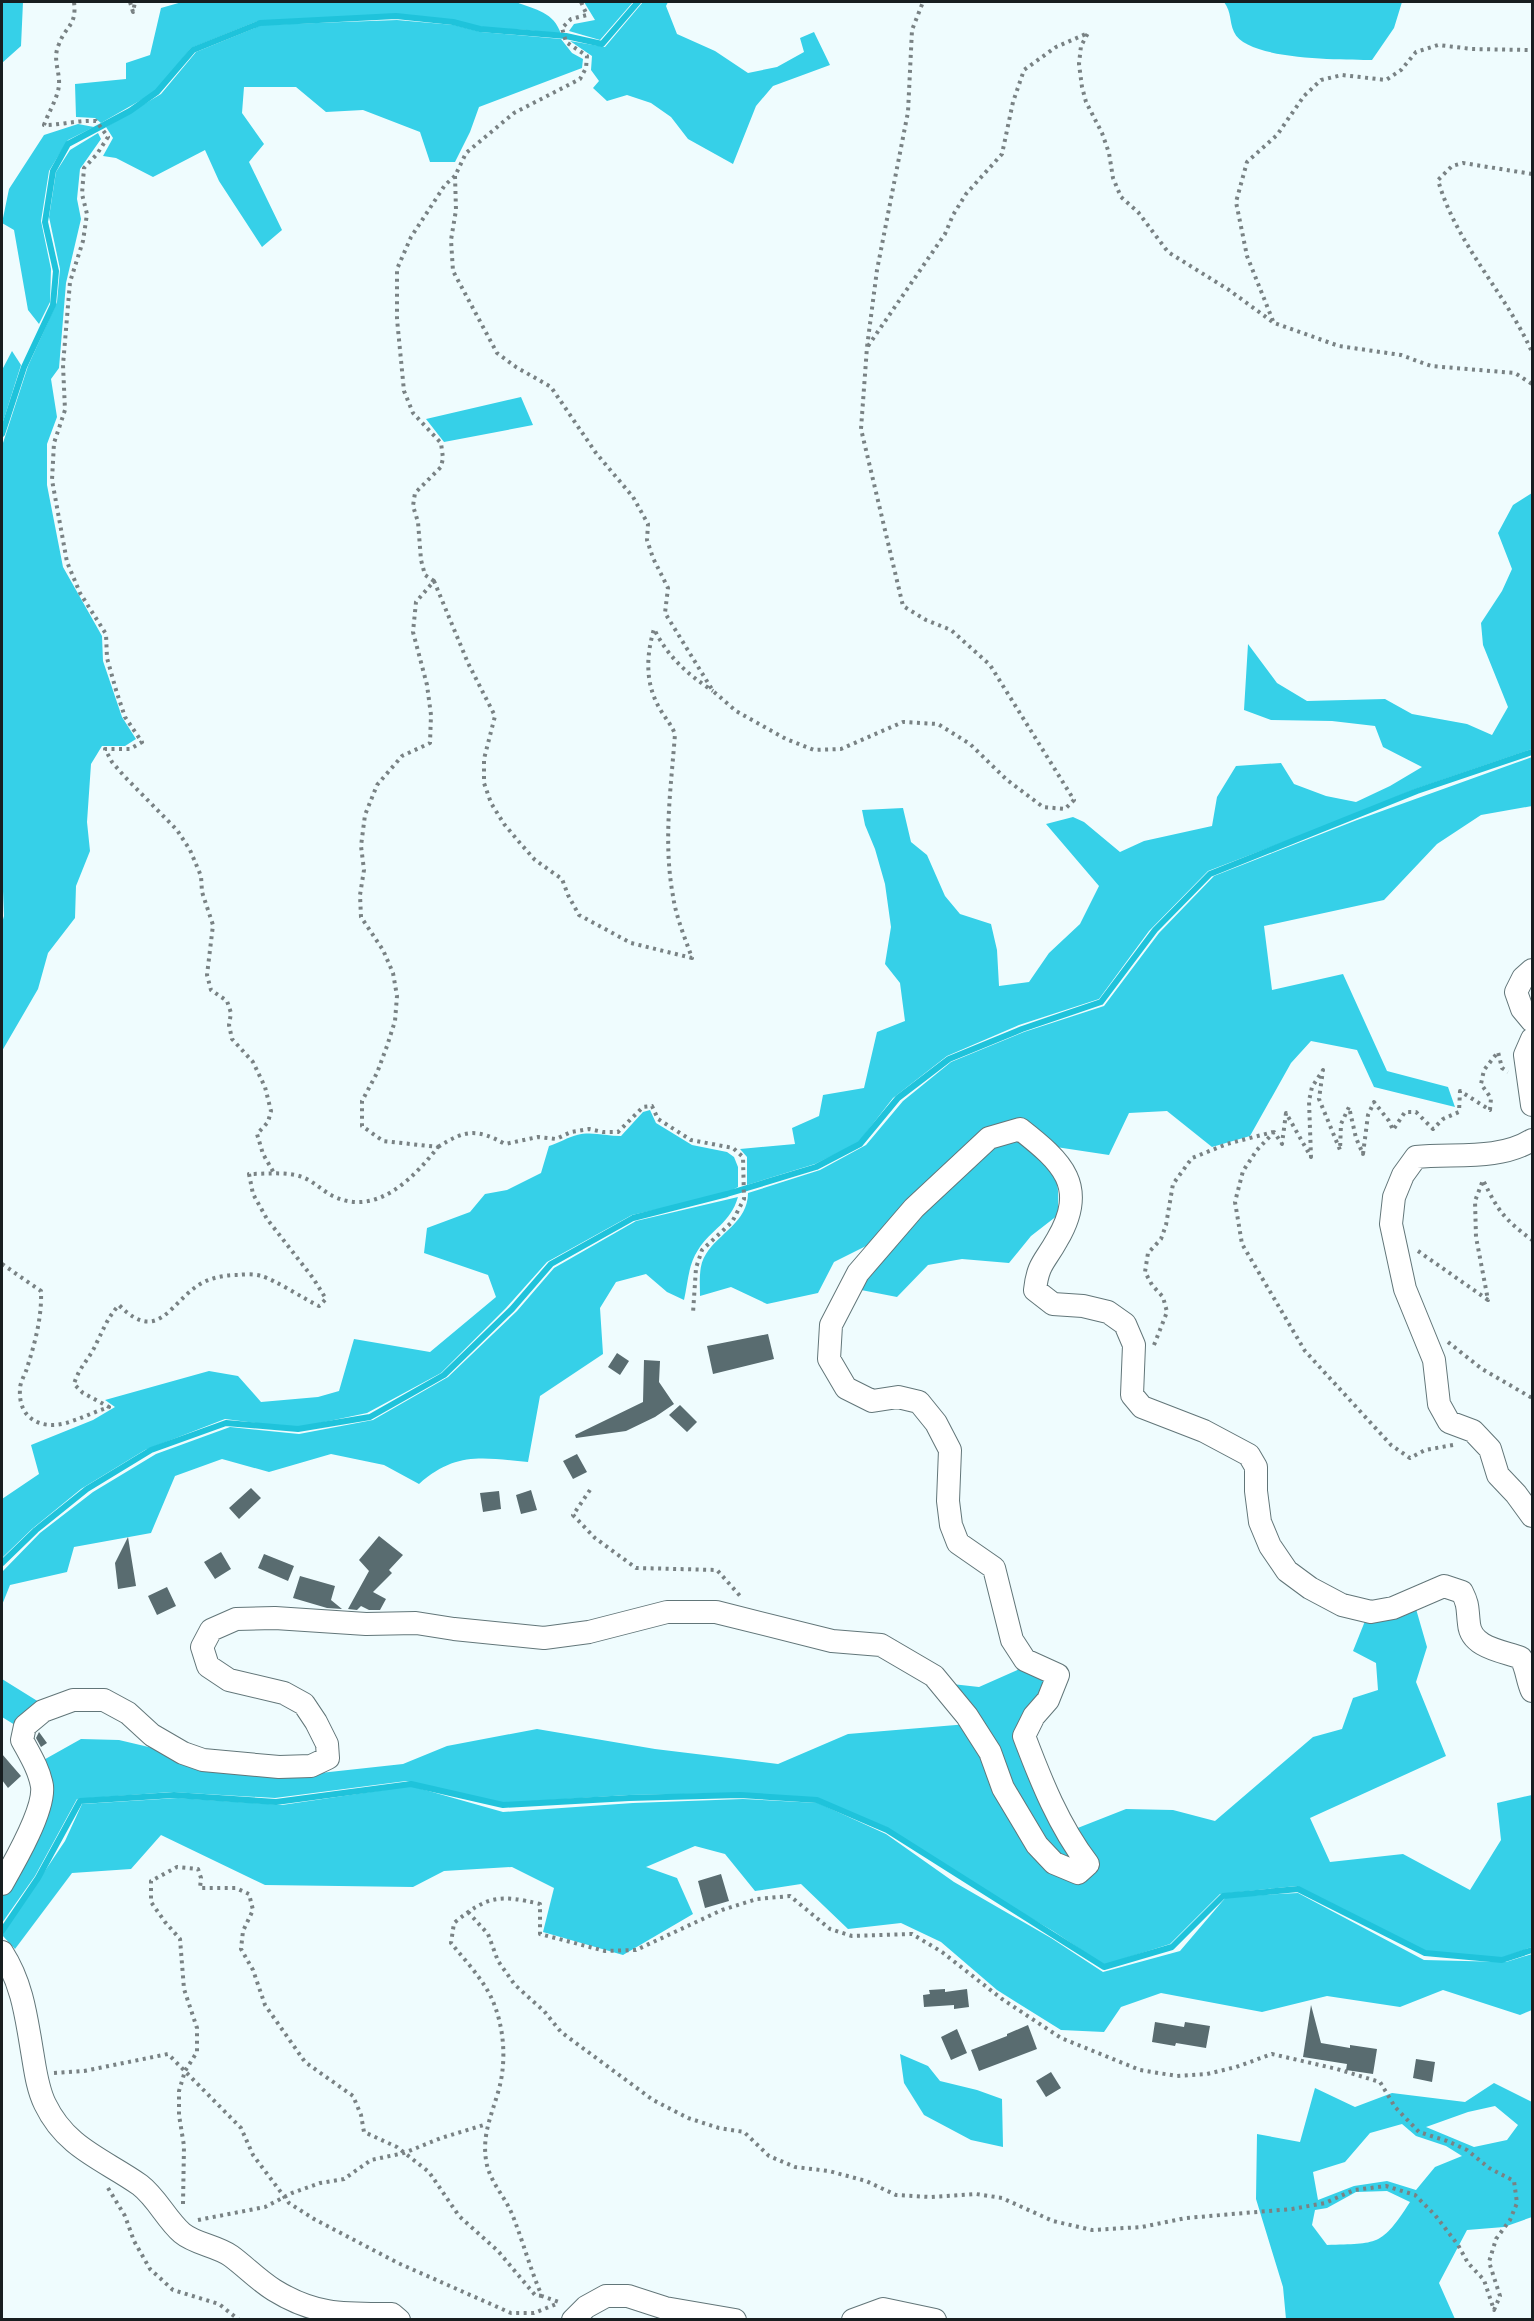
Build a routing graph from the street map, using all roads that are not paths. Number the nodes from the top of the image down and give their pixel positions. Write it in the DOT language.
graph roads {
  1 [pos="1533,970"];
  2 [pos="1533,1021"];
  3 [pos="1533,1039"];
  4 [pos="1533,1106"];
  5 [pos="1533,1140"];
  6 [pos="1533,1516"];
  7 [pos="1533,1690"];
  8 [pos="2,1884"];
  9 [pos="2,1952"];
  10 [pos="573,2310"];
  11 [pos="399,2319"];
  12 [pos="735,2319"];
  13 [pos="853,2319"];
  14 [pos="935,2319"];
  1 -- 2 [label="street"];
  3 -- 4 [label="street"];
  5 -- 6 [label="street"];
  7 -- 8 [label="street"];
  9 -- 11 [label="street"];
  10 -- 12 [label="street"];
  13 -- 14 [label="street"];
}
